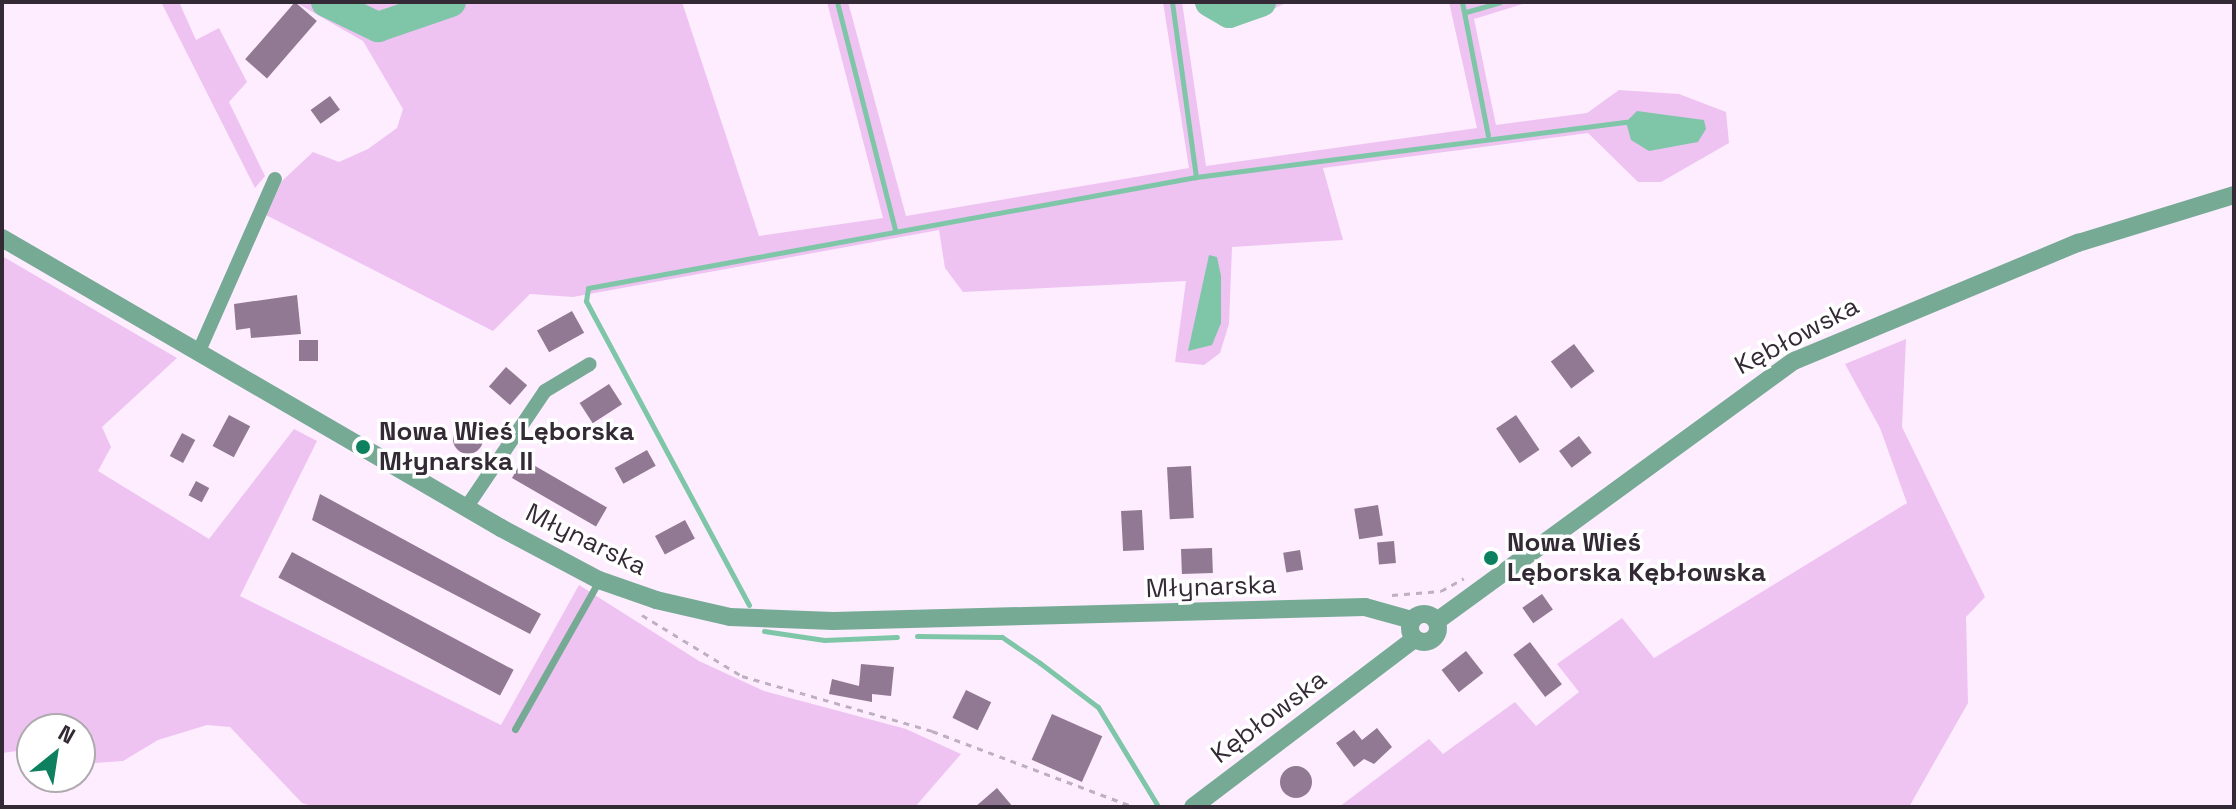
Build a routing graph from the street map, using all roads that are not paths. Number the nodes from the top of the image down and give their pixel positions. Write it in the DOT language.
graph roads {
  1 [pos="275,179"];
  2 [pos="2234,195"];
  3 [pos="2,238"];
  4 [pos="199,351"];
  5 [pos="590,364"];
  6 [pos="466,508"];
  7 [pos="599,580"];
  8 [pos="1413,629"];
  9 [pos="515,729"];
  10 [pos="1193,807"];
  1 -- 4 [label="street"];
  2 -- 8 [label="street, Kębłowska"];
  3 -- 4 [label="street, Młynarska"];
  4 -- 6 [label="street, Młynarska"];
  5 -- 6 [label="street"];
  6 -- 7 [label="street, Młynarska"];
  7 -- 8 [label="street, Młynarska"];
  7 -- 9 [label="lane"];
  8 -- 10 [label="street, Kębłowska"];
}
